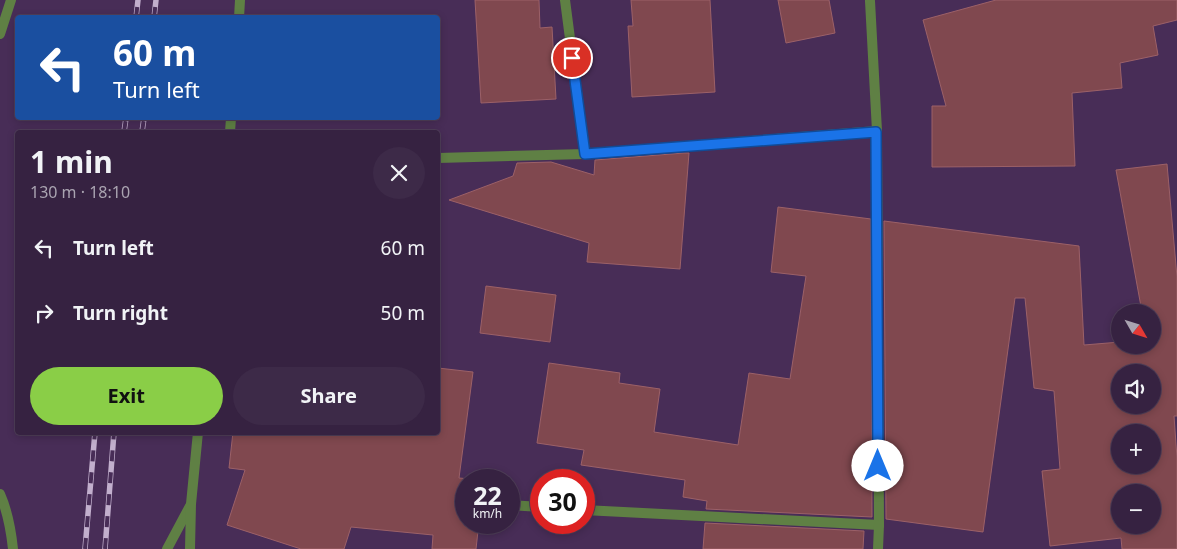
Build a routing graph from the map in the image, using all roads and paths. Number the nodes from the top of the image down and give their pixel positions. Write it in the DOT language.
graph roads {
  1 [pos="11,0"];
  2 [pos="240,0"];
  3 [pos="565,0"];
  4 [pos="872,0"];
  5 [pos="239,15"];
  6 [pos="0,34"];
  7 [pos="876,132"];
  8 [pos="585,154"];
  9 [pos="440,158"];
  10 [pos="198,435"];
  11 [pos="0,494"];
  12 [pos="191,504"];
  13 [pos="595,511"];
  14 [pos="879,526"];
  15 [pos="13,549"];
  16 [pos="168,549"];
  17 [pos="190,549"];
  18 [pos="878,549"];
  1 -- 6 [label="street"];
  2 -- 5 [label="street"];
  3 -- 8 [label="street"];
  4 -- 7 [label="street"];
  7 -- 8 [label="street"];
  7 -- 14 [label="street"];
  8 -- 9 [label="street"];
  10 -- 12 [label="street"];
  11 -- 15 [label="street"];
  12 -- 16 [label="street"];
  12 -- 17 [label="street"];
  13 -- 14 [label="street"];
  14 -- 18 [label="street"];
}
